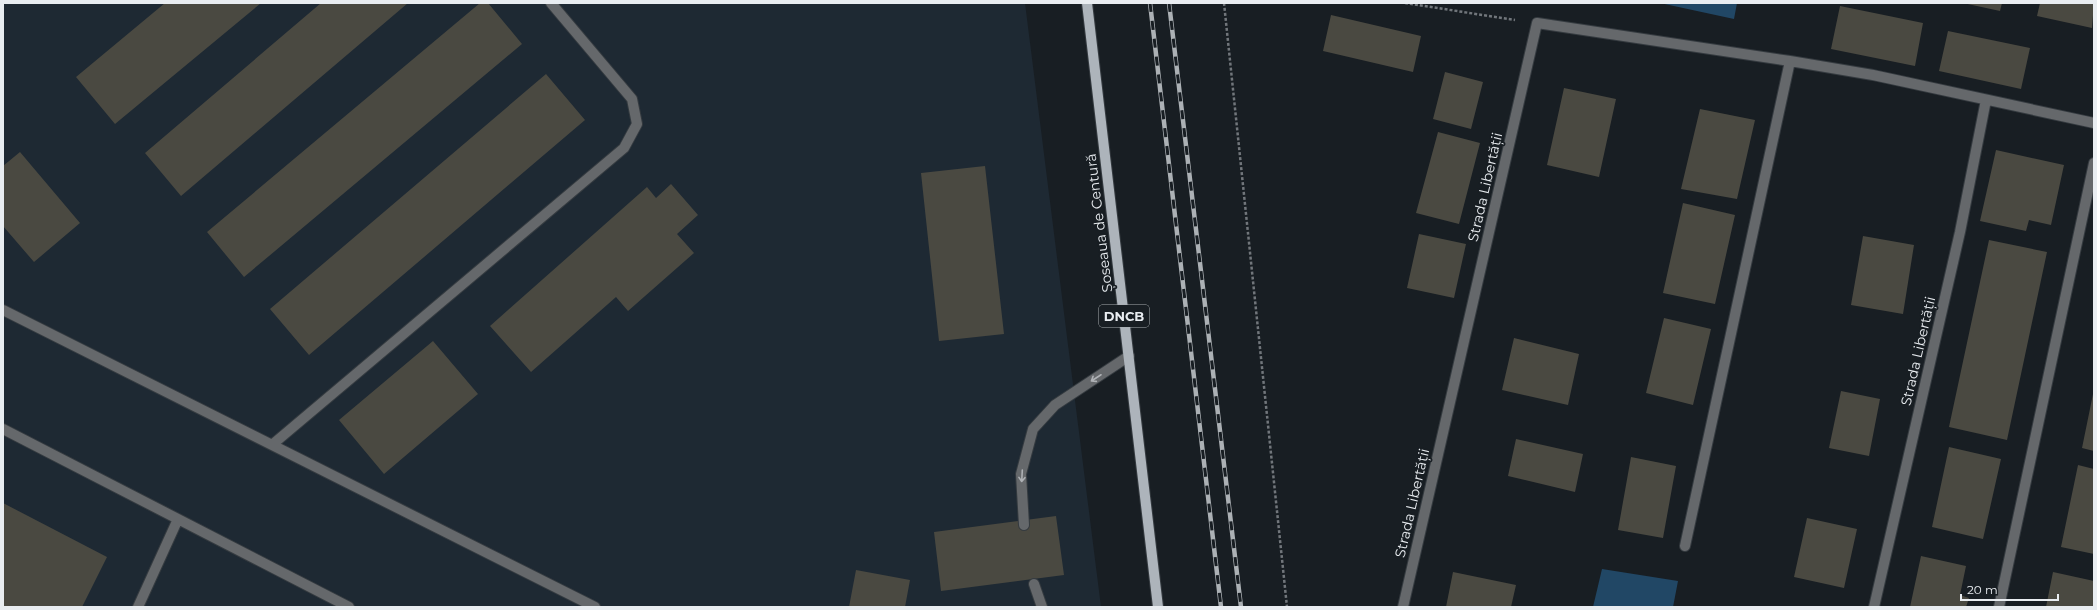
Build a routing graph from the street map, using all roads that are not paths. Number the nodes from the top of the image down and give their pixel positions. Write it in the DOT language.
graph roads {
  1 [pos="550,3"];
  2 [pos="1087,3"];
  3 [pos="1790,60"];
  4 [pos="1986,100"];
  5 [pos="2094,123"];
  6 [pos="2094,163"];
  7 [pos="3,310"];
  8 [pos="1129,356"];
  9 [pos="3,429"];
  10 [pos="273,444"];
  11 [pos="178,520"];
  12 [pos="1024,525"];
  13 [pos="1685,546"];
  14 [pos="1034,584"];
  15 [pos="138,607"];
  16 [pos="349,607"];
  17 [pos="595,607"];
  18 [pos="1042,607"];
  19 [pos="1158,607"];
  20 [pos="1403,607"];
  21 [pos="1874,607"];
  22 [pos="1999,607"];
  1 -- 10 [label="street"];
  2 -- 8 [label="main road, Șoseaua de Centură / DNCB"];
  3 -- 4 [label="street"];
  3 -- 13 [label="street"];
  3 -- 20 [label="street, Strada Libertății"];
  4 -- 5 [label="street"];
  4 -- 21 [label="street, Strada Libertății"];
  6 -- 22 [label="street"];
  7 -- 10 [label="street"];
  8 -- 12 [label="street, one-way"];
  8 -- 19 [label="main road, Șoseaua de Centură / DNCB"];
  9 -- 11 [label="street"];
  10 -- 17 [label="street"];
  11 -- 15 [label="street"];
  11 -- 16 [label="street"];
  14 -- 18 [label="street"];
}
